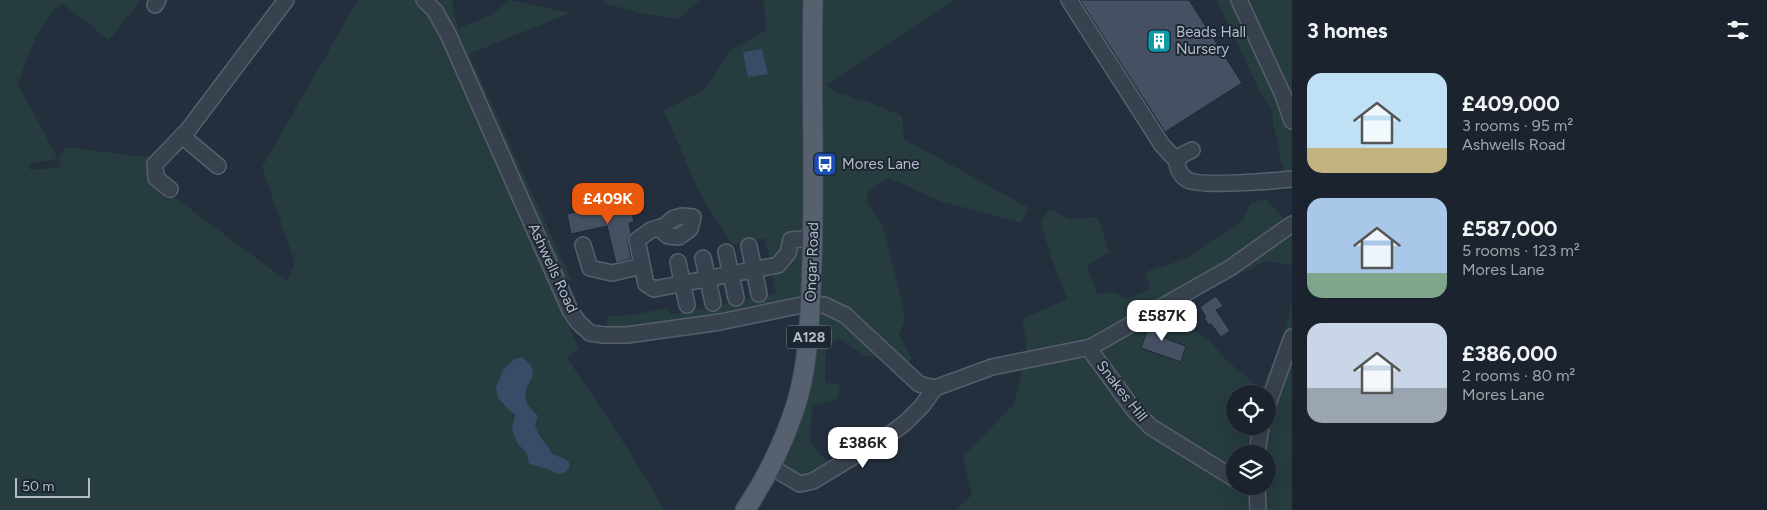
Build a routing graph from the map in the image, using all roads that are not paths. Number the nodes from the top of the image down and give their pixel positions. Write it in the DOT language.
graph roads {
  1 [pos="286,0"];
  2 [pos="424,0"];
  3 [pos="813,0"];
  4 [pos="1069,0"];
  5 [pos="1239,0"];
  6 [pos="1292,121"];
  7 [pos="182,136"];
  8 [pos="1192,150"];
  9 [pos="1177,161"];
  10 [pos="218,166"];
  11 [pos="1292,179"];
  12 [pos="170,189"];
  13 [pos="1292,224"];
  14 [pos="658,228"];
  15 [pos="812,238"];
  16 [pos="583,245"];
  17 [pos="749,246"];
  18 [pos="726,252"];
  19 [pos="704,258"];
  20 [pos="678,262"];
  21 [pos="642,266"];
  22 [pos="754,271"];
  23 [pos="731,275"];
  24 [pos="708,279"];
  25 [pos="683,283"];
  26 [pos="759,294"];
  27 [pos="736,298"];
  28 [pos="713,303"];
  29 [pos="810,304"];
  30 [pos="687,305"];
  31 [pos="1292,337"];
  32 [pos="1091,347"];
  33 [pos="919,384"];
  34 [pos="1275,385"];
  35 [pos="935,388"];
  36 [pos="924,403"];
  37 [pos="771,467"];
  38 [pos="1226,473"];
  39 [pos="745,510"];
  1 -- 7 [label="street"];
  2 -- 29 [label="street, Ashwells Road"];
  3 -- 15 [label="main road, Ongar Road / A128"];
  4 -- 9 [label="street"];
  5 -- 6 [label="street"];
  7 -- 10 [label="street"];
  7 -- 12 [label="street"];
  8 -- 9 [label="street"];
  9 -- 11 [label="street"];
  13 -- 32 [label="street"];
  14 -- 21 [label="street"];
  15 -- 22 [label="street"];
  15 -- 29 [label="main road, Ongar Road / A128"];
  16 -- 21 [label="street"];
  17 -- 22 [label="street"];
  18 -- 23 [label="street"];
  19 -- 24 [label="street"];
  20 -- 25 [label="street"];
  21 -- 25 [label="street"];
  22 -- 23 [label="street"];
  22 -- 26 [label="street"];
  23 -- 24 [label="street"];
  23 -- 27 [label="street"];
  24 -- 25 [label="street"];
  24 -- 28 [label="street"];
  25 -- 30 [label="street"];
  29 -- 33 [label="street"];
  29 -- 37 [label="main road, Ongar Road / A128"];
  31 -- 34 [label="street"];
  32 -- 35 [label="street"];
  32 -- 38 [label="street, Snakes Hill"];
  33 -- 35 [label="street"];
  33 -- 36 [label="street"];
  35 -- 36 [label="street"];
  36 -- 37 [label="street"];
  37 -- 39 [label="main road, Ongar Road / A128"];
}
